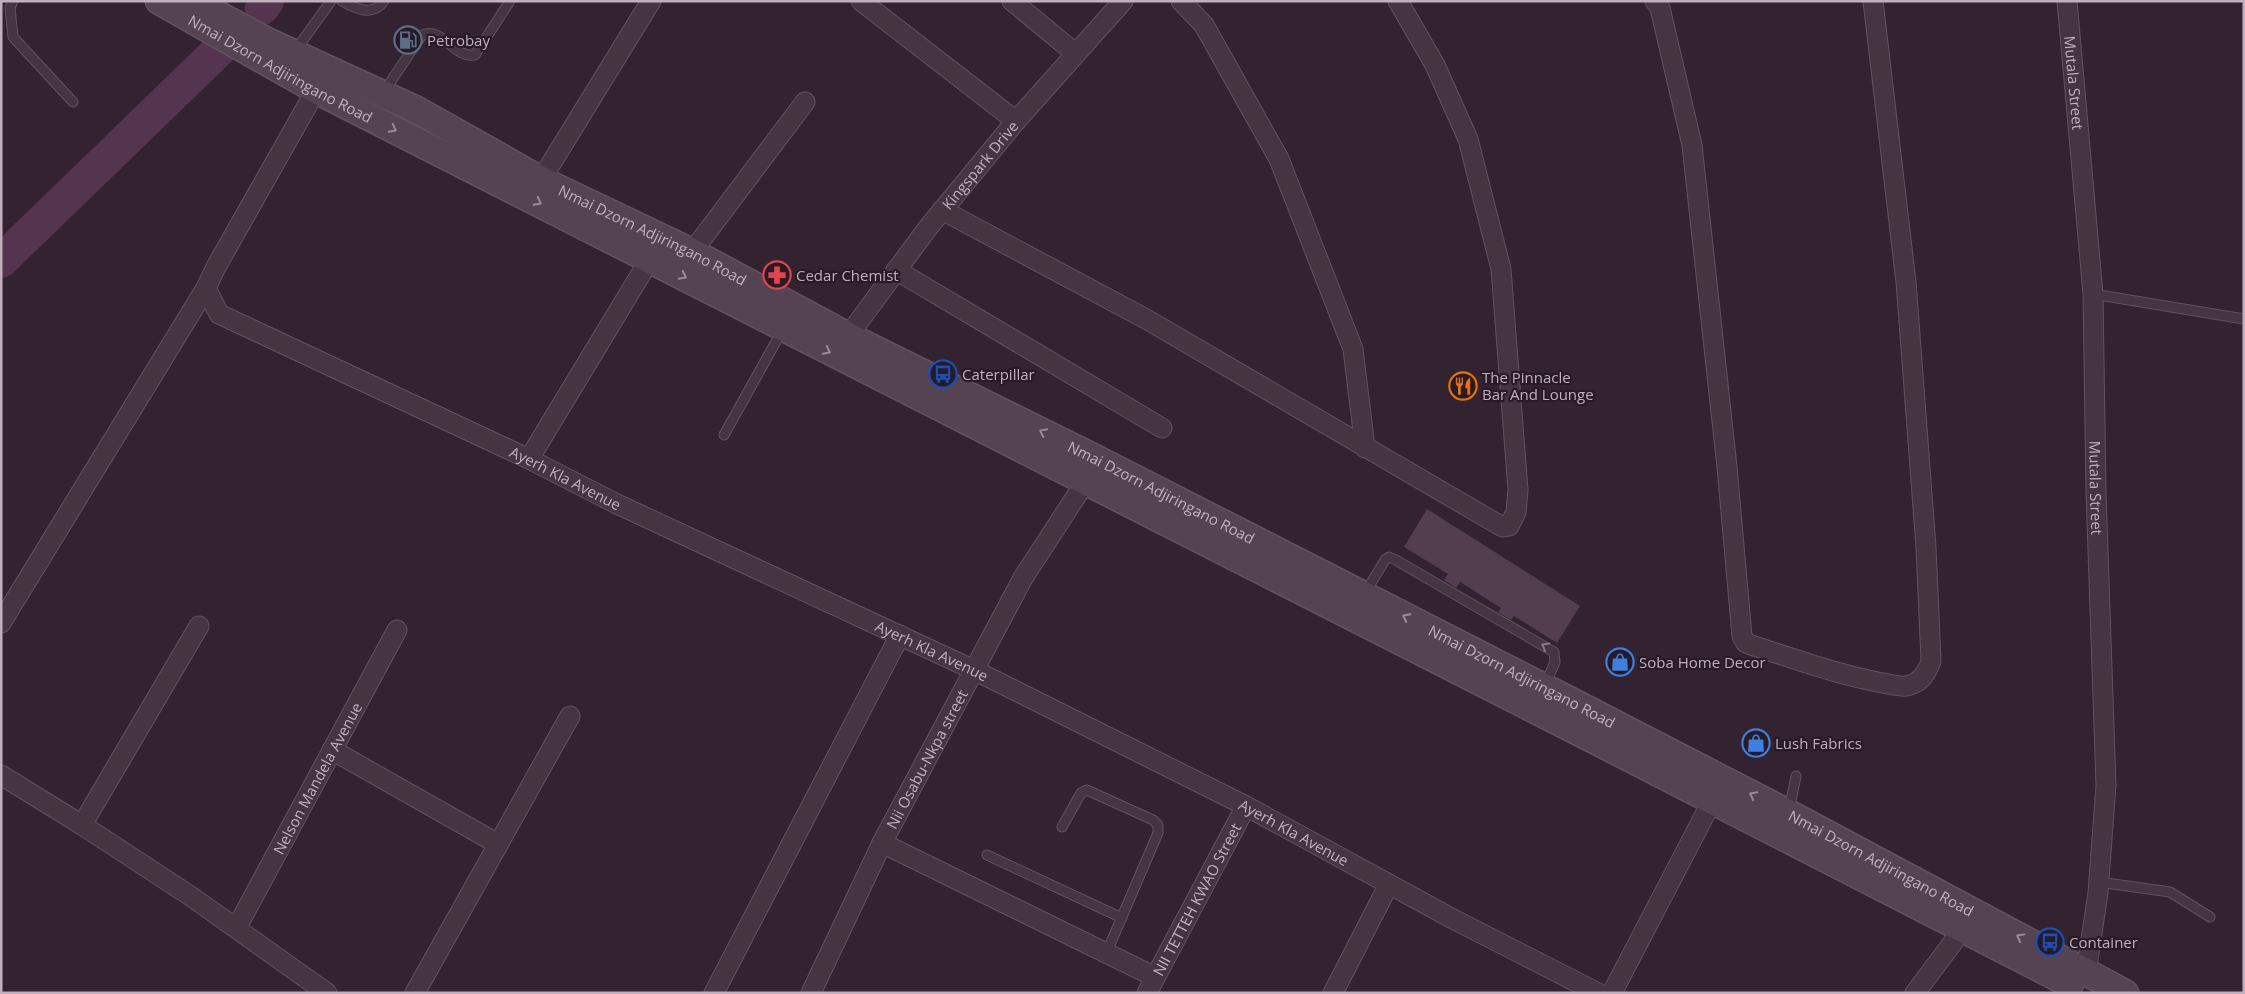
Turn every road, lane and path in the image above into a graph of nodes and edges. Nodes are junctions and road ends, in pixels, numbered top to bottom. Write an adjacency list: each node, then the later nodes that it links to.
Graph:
1 (13, 1): 21 (lane)
2 (159, 1): 19 (main road, Nmai Dzorn Adjiringano Road)
3 (192, 1): 17 (main road, Nmai Dzorn Adjiringano Road)
4 (330, 1): 17 (lane)
5 (342, 1): 6 (lane)
6 (384, 1)
7 (510, 1): 20 (lane)
8 (651, 1): 24 (street)
9 (861, 1): 23 (street)
10 (1012, 1): 18 (street)
11 (1123, 1): 18 (street, Kingspark Drive)
12 (1181, 1): 36 (street)
13 (1398, 1): 36 (street)
14 (1873, 1): 16 (street)
15 (2068, 1): 30 (street, Mutala Street)
16 (1663, 4)
17 (293, 53): 20 (main road, Nmai Dzorn Adjiringano Road)
18 (1075, 53): 23 (street, Kingspark Drive)
19 (316, 90): 27 (main road, Nmai Dzorn Adjiringano Road, one-way to 27); 29 (street)
20 (383, 94): 24 (main road, Nmai Dzorn Adjiringano Road)
21 (73, 102)
22 (805, 102): 26 (street)
23 (1016, 121): 25 (street, Kingspark Drive)
24 (541, 180): 26 (main road, Nmai Dzorn Adjiringano Road)
25 (942, 210): 28 (street, Kingspark Drive); 36 (street)
26 (692, 252): 33 (main road, Nmai Dzorn Adjiringano Road)
27 (650, 259): 32 (main road, Nmai Dzorn Adjiringano Road, one-way to 32); 37 (street)
28 (896, 270): 33 (street, Kingspark Drive); 34 (street)
29 (206, 288): 37 (street, Ayerh Kla Avenue); 40 (street)
30 (2093, 294): 31 (lane); 59 (street, Mutala Street)
31 (2244, 319)
32 (784, 328): 35 (lane); 38 (main road, Nmai Dzorn Adjiringano Road, one-way to 38)
33 (848, 336): 39 (main road, Nmai Dzorn Adjiringano Road, one-way to 33)
34 (1162, 428)
35 (724, 435)
36 (1365, 448)
37 (529, 459): 43 (street, Ayerh Kla Avenue)
38 (1086, 481): 44 (street, Nii Osabu-Nkpa street); 46 (main road, Nmai Dzorn Adjiringano Road)
39 (1364, 595): 45 (main road, Nmai Dzorn Adjiringano Road, one-way to 39); 45 (lane, one-way to 39)
40 (1, 623)
41 (199, 626): 54 (street)
42 (397, 630): 48 (street, Nelson Mandela Avenue)
43 (900, 636): 44 (street, Ayerh Kla Avenue); 70 (street)
44 (974, 670): 52 (street, Ayerh Kla Avenue); 56 (street, Nii Osabu-Nkpa street)
45 (1544, 687): 46 (main road, Nmai Dzorn Adjiringano Road)
46 (1567, 713): 51 (main road, Nmai Dzorn Adjiringano Road); 53 (main road, Nmai Dzorn Adjiringano Road, one-way to 46)
47 (570, 716): 57 (street)
48 (332, 750): 57 (street); 63 (street, Nelson Mandela Avenue)
49 (1, 775): 54 (street)
50 (1796, 776): 53 (lane)
51 (1712, 801): 64 (main road, Nmai Dzorn Adjiringano Road); 74 (street)
52 (1246, 806): 60 (street, Ayerh Kla Avenue); 67 (street, NII TETTEH KWAO Street)
53 (1788, 813): 66 (main road, Nmai Dzorn Adjiringano Road, one-way to 53)
54 (82, 825): 63 (street)
55 (1062, 827): 62 (lane)
56 (882, 843): 65 (street); 71 (street, Nii Osabu-Nkpa street)
57 (498, 844): 69 (street)
58 (987, 855): 62 (lane)
59 (2099, 882): 61 (lane); 66 (street, Mutala Street)
60 (1389, 884): 72 (street); 73 (street, Ayerh Kla Avenue)
61 (2210, 917)
62 (1122, 918): 65 (lane)
63 (237, 928): 68 (street)
64 (1963, 930): 66 (main road, Nmai Dzorn Adjiringano Road); 75 (street)
65 (1106, 954): 67 (street)
66 (2086, 983): 76 (main road, Nmai Dzorn Adjiringano Road)
67 (1151, 985)
68 (327, 993)
69 (415, 993)
70 (714, 993)
71 (811, 993)
72 (1333, 993)
73 (1598, 993)
74 (1612, 993)
75 (1915, 993)
76 (2125, 993)

